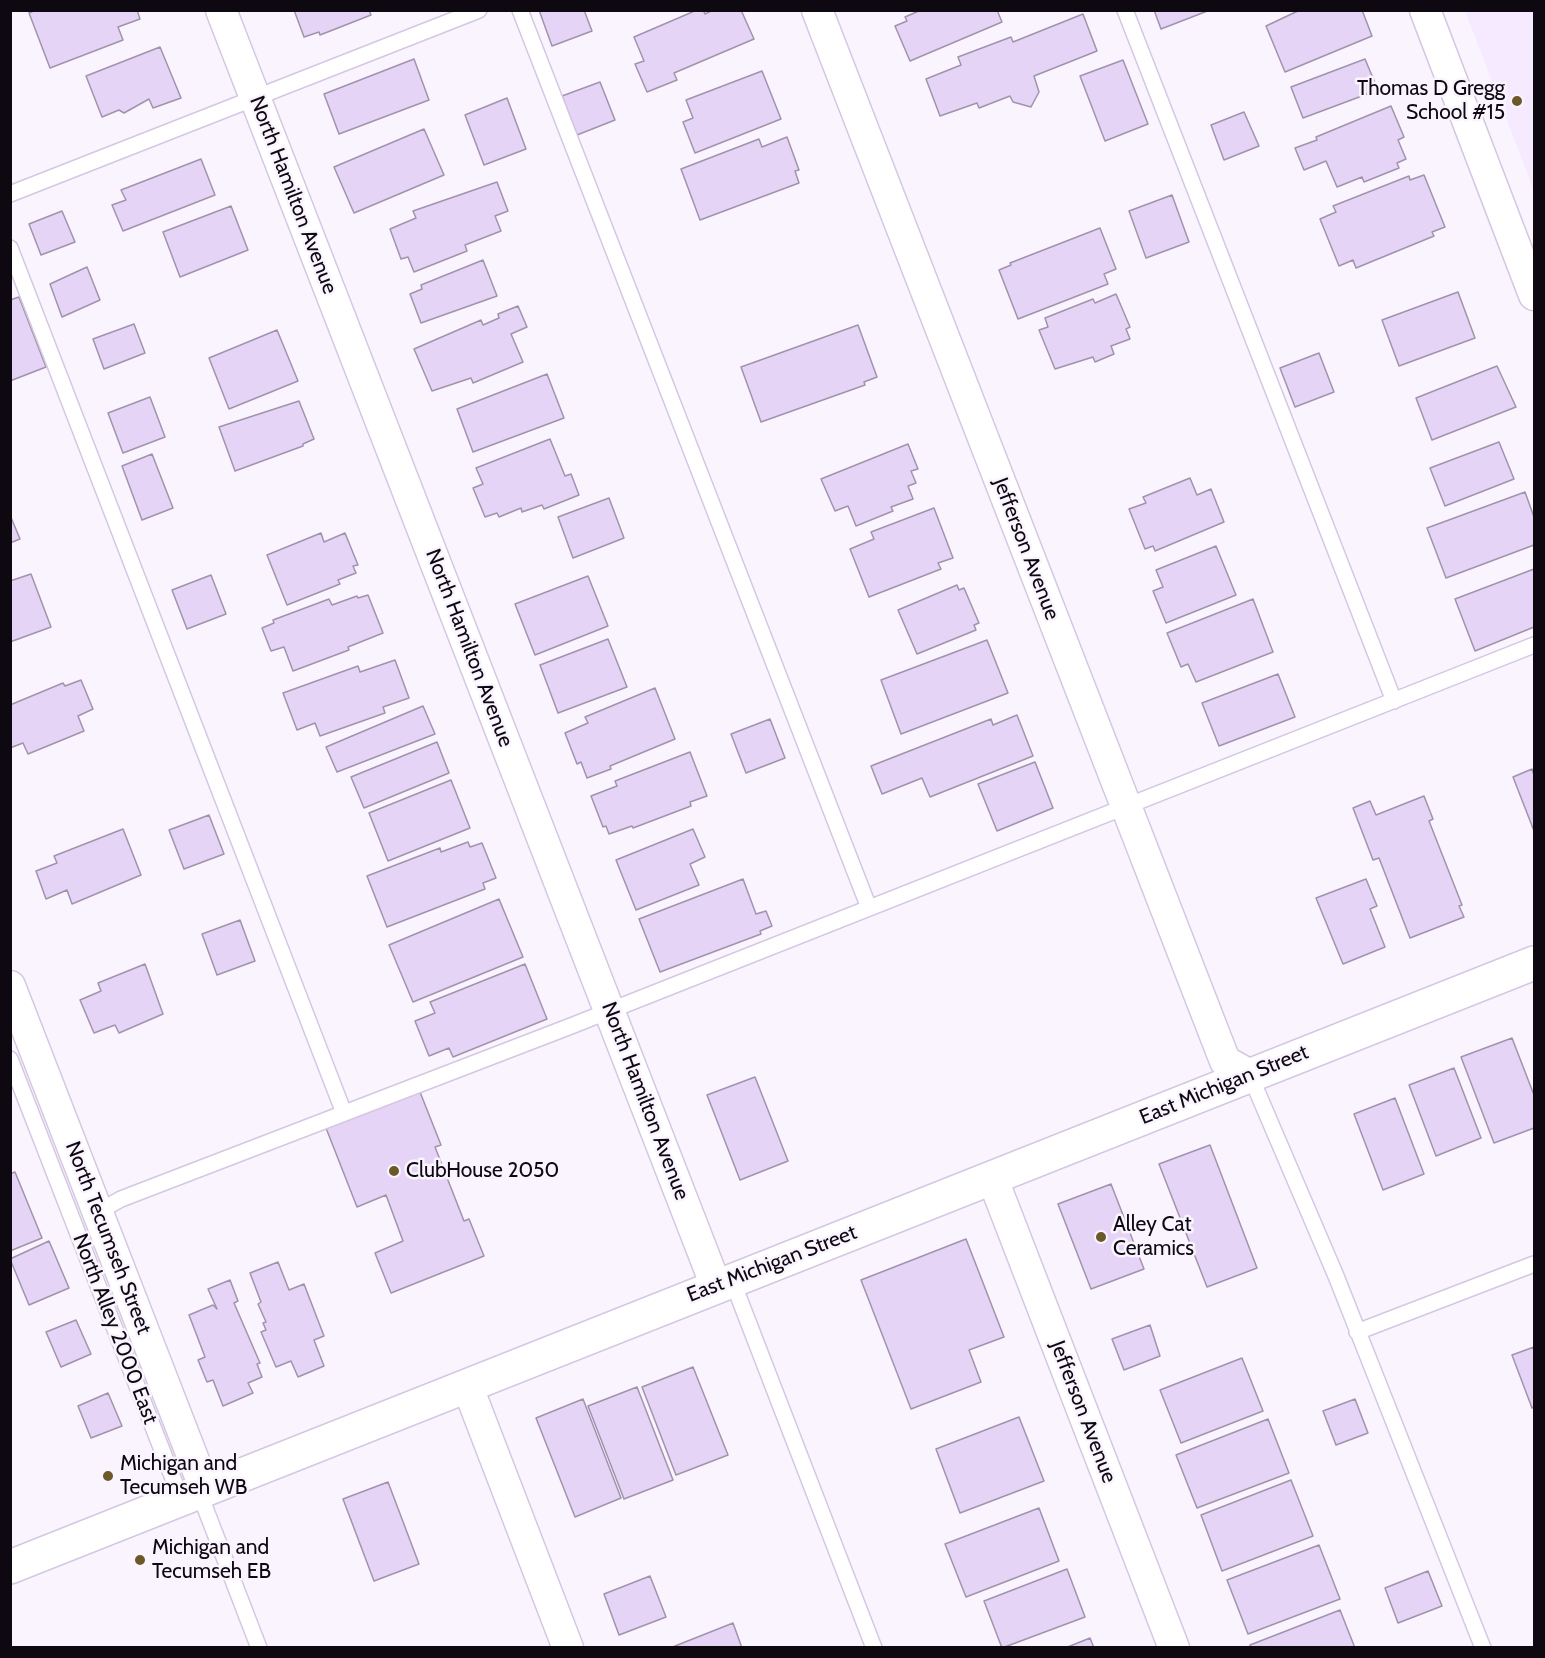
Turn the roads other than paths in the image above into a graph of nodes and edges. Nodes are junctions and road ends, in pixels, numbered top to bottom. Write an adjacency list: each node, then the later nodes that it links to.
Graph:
1 (221, 10): 7 (street, North Hamilton Avenue)
2 (479, 10): 7 (lane)
3 (520, 10): 14 (lane)
4 (817, 10): 13 (street, Jefferson Avenue)
5 (1125, 10): 12 (lane)
6 (1425, 10): 10 (street)
7 (256, 99): 8 (lane); 17 (street, North Hamilton Avenue)
8 (10, 194)
9 (10, 248): 20 (lane)
10 (1534, 295)
11 (1534, 645): 12 (lane)
12 (1394, 701): 13 (lane)
13 (1126, 807): 14 (lane); 19 (street, Jefferson Avenue)
14 (869, 908): 17 (lane)
15 (1534, 963): 19 (main road, East Michigan Street)
16 (10, 986): 22 (street, North Tecumseh Street)
17 (609, 1010): 20 (lane); 24 (street, North Hamilton Avenue)
18 (10, 1059): 27 (lane, North Alley 2000 East)
19 (1250, 1075): 21 (main road, East Michigan Street); 25 (lane)
20 (344, 1113): 22 (lane)
21 (992, 1177): 24 (main road, East Michigan Street); 32 (street, Jefferson Avenue)
22 (98, 1212): 27 (street, North Tecumseh Street)
23 (1534, 1264): 25 (lane)
24 (724, 1283): 26 (main road, East Michigan Street); 31 (lane)
25 (1357, 1332): 33 (lane)
26 (467, 1385): 27 (main road, East Michigan Street); 30 (street)
27 (195, 1493): 28 (main road, East Michigan Street); 29 (lane, North Alley 2000 East)
28 (10, 1567)
29 (259, 1647)
30 (568, 1647)
31 (874, 1647)
32 (1174, 1647)
33 (1484, 1647)

